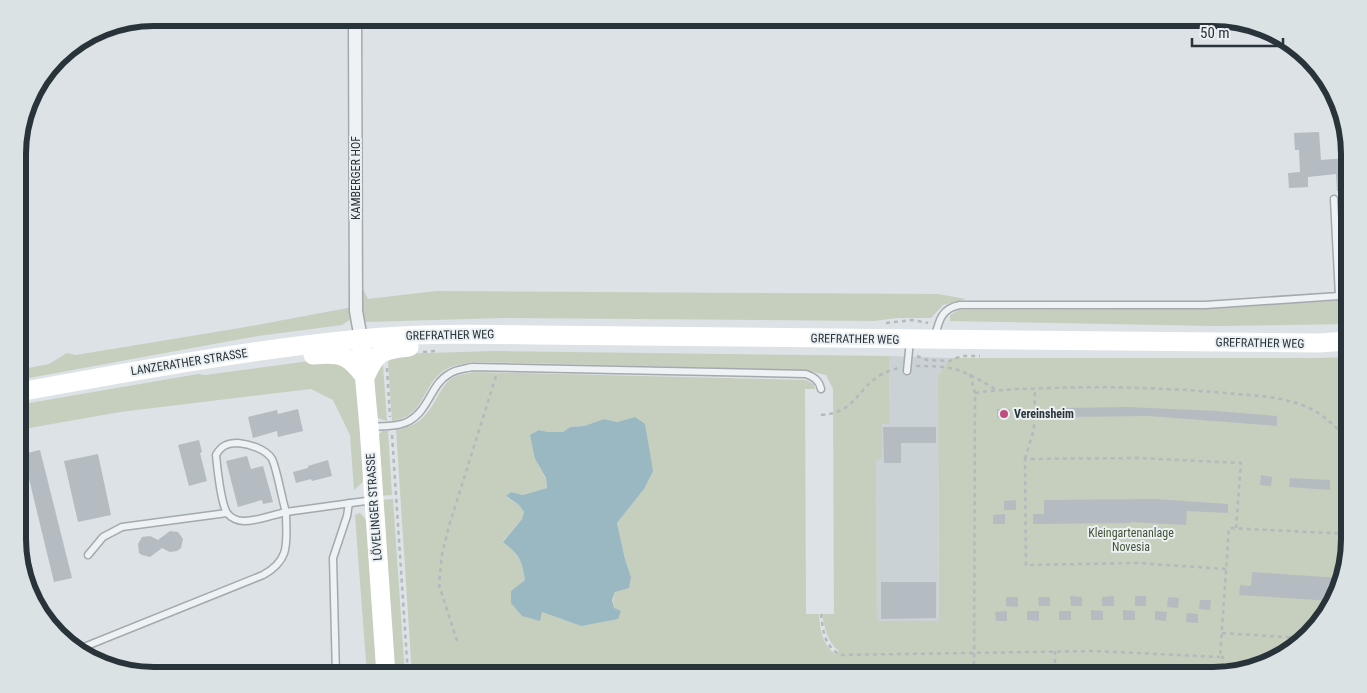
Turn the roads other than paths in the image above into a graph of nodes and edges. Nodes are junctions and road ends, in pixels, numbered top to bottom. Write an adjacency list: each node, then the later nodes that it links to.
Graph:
1 (355, 26): 5 (street, KAMBERGER HOF)
2 (1334, 199): 3 (lane)
3 (1339, 296): 7 (lane)
4 (534, 334): 5 (main road, GREFRATHER WEG); 6 (main road, GREFRATHER WEG); 11 (main road)
5 (361, 338): 9 (main road, LANZERATHER STRASSE); 11 (main road, LÖVELINGER STRASSE)
6 (910, 339): 7 (main road, GREFRATHER WEG); 10 (lane)
7 (934, 339): 8 (main road, GREFRATHER WEG)
8 (1341, 342)
9 (243, 353): 11 (main road); 13 (main road, LANZERATHER STRASSE)
10 (907, 368)
11 (368, 371): 14 (main road, LÖVELINGER STRASSE)
12 (821, 389): 14 (lane)
13 (26, 391)
14 (369, 427): 15 (main road, LÖVELINGER STRASSE)
15 (374, 500): 16 (lane); 22 (main road, LÖVELINGER STRASSE)
16 (349, 503): 17 (lane); 21 (lane)
17 (286, 512): 18 (lane); 18 (lane); 20 (lane)
18 (228, 513): 19 (lane)
19 (88, 554)
20 (85, 646)
21 (336, 667)
22 (385, 667)

